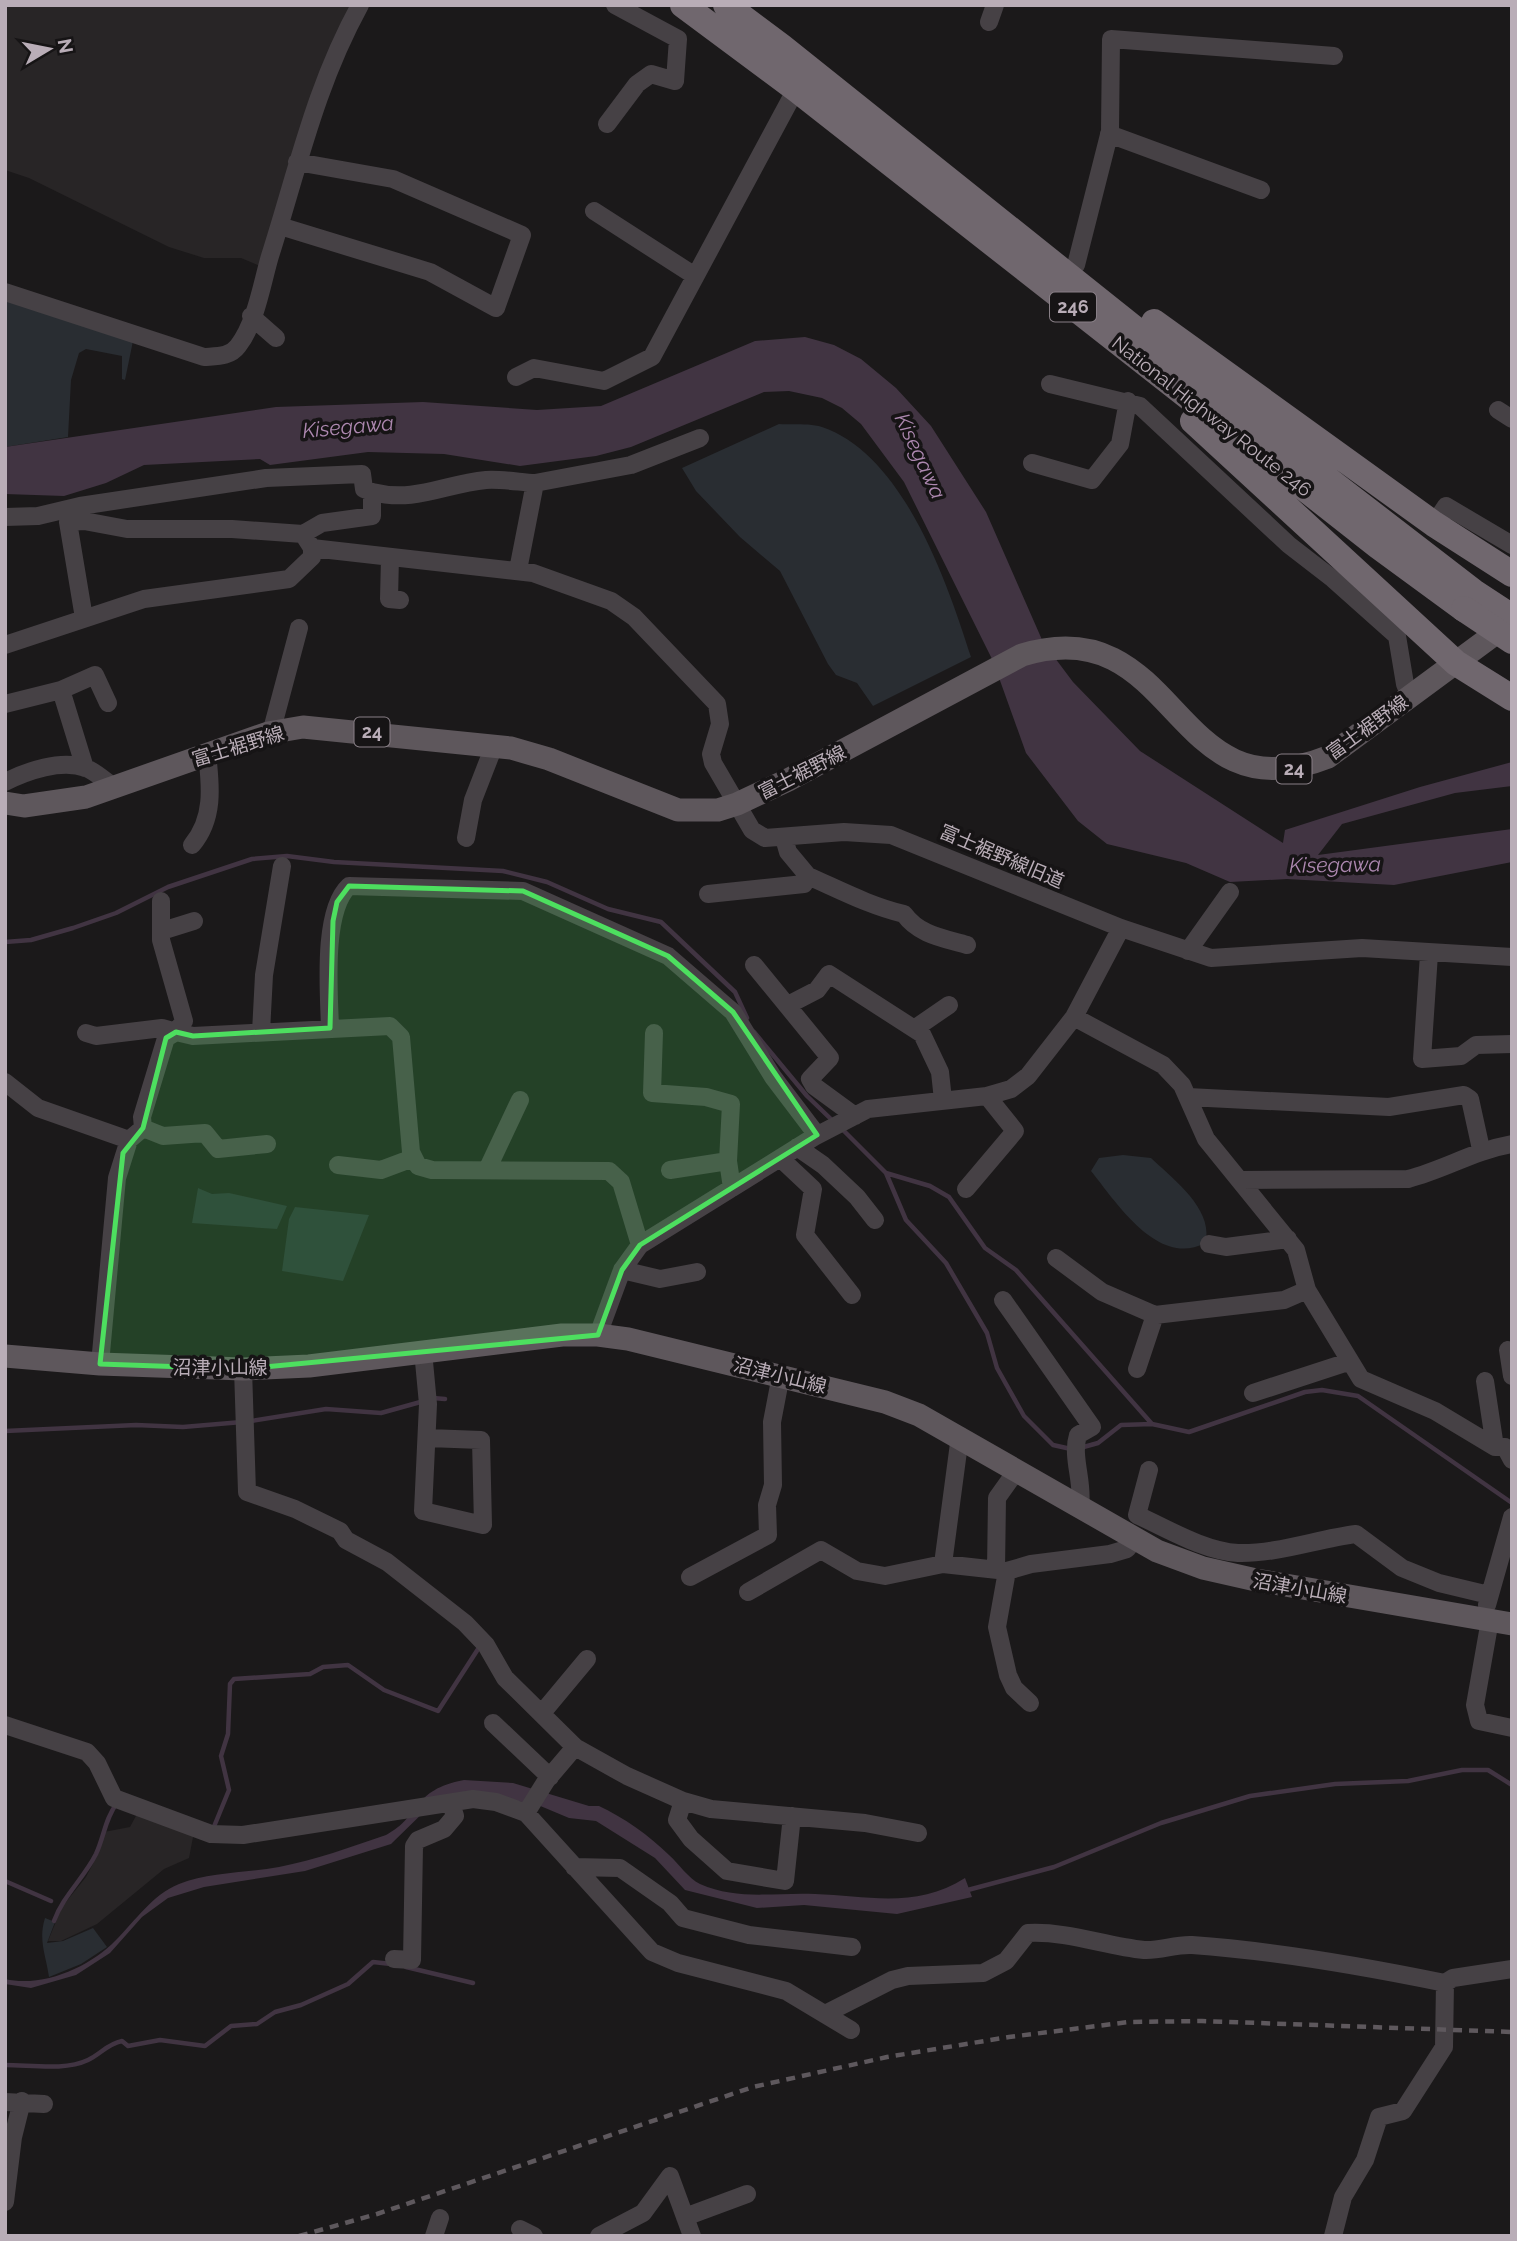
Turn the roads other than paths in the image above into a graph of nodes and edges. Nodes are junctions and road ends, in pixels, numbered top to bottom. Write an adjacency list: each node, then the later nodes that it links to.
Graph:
1 (360, 5): 9 (street)
2 (615, 5): 7 (street)
3 (683, 5): 6 (highway, National Highway Route 246 / 246)
4 (726, 5): 10 (highway, National Highway Route 246 / 246)
5 (1334, 55): 8 (street)
6 (796, 89): 15 (street); 18 (highway, National Highway Route 246 / 246)
7 (607, 124)
8 (1109, 134): 11 (street); 14 (street)
9 (297, 162): 13 (street); 13 (street)
10 (953, 185): 14 (highway); 37 (highway, National Highway Route 246 / 246)
11 (1261, 190)
12 (594, 211): 15 (street)
13 (280, 226): 17 (street)
14 (1076, 265): 30 (highway)
15 (695, 276): 20 (street)
16 (5, 292): 17 (street)
17 (251, 316): 19 (street)
18 (1094, 324): 37 (highway, National Highway Route 246 / 246); 43 (highway)
19 (276, 338)
20 (516, 377)
21 (1050, 384): 22 (street)
22 (1128, 401): 24 (street); 45 (street)
23 (700, 438): 25 (street)
24 (1032, 463)
25 (535, 483): 26 (street); 34 (street)
26 (372, 492): 27 (street); 31 (street)
27 (51, 513): 28 (street); 29 (street)
28 (5, 517)
29 (68, 522): 31 (street, 富士裾野線旧道); 38 (street)
30 (1434, 524): 32 (street); 35 (highway)
31 (307, 541): 33 (street, 富士裾野線旧道); 38 (street)
32 (1512, 544)
33 (390, 557): 34 (street, 富士裾野線旧道); 36 (street)
34 (518, 570): 56 (street, 富士裾野線旧道)
35 (1512, 574)
36 (400, 600)
37 (1469, 600): 39 (highway, National Highway Route 246 / 246); 41 (highway, National Highway Route 246 / 246, bridge)
38 (84, 618): 42 (street)
39 (1512, 619): 43 (main road, 富士裾野線 / 24)
40 (299, 628): 49 (street)
41 (1512, 641)
42 (5, 645)
43 (1456, 663): 45 (main road, 富士裾野線 / 24); 46 (highway)
44 (61, 691): 47 (street); 48 (street); 52 (street)
45 (1410, 695): 56 (main road, 富士裾野線 / 24)
46 (1512, 698)
47 (108, 703)
48 (5, 704)
49 (271, 733): 50 (main road, 富士裾野線 / 24); 51 (main road, 富士裾野線 / 24)
50 (494, 746): 56 (main road, 富士裾野線 / 24); 57 (street)
51 (207, 754): 54 (main road, 富士裾野線 / 24); 59 (street)
52 (86, 768): 53 (street); 54 (street)
53 (5, 782)
54 (114, 787): 55 (main road, 富士裾野線 / 24)
55 (5, 803)
56 (737, 804): 58 (street, 富士裾野線旧道)
57 (466, 838)
58 (784, 838): 61 (street); 66 (street, 富士裾野線旧道)
59 (192, 845)
60 (282, 866): 79 (street)
61 (808, 876): 63 (street); 68 (street)
62 (1230, 892): 69 (street)
63 (708, 894)
64 (161, 901): 67 (street)
65 (194, 921): 67 (street)
66 (1121, 928): 69 (street, 富士裾野線旧道); 75 (street)
67 (162, 931): 78 (street)
68 (967, 945)
69 (1188, 951): 70 (street, 富士裾野線旧道)
70 (1429, 954): 71 (street, 富士裾野線旧道); 82 (street)
71 (1512, 957)
72 (754, 965): 73 (street)
73 (788, 1005): 77 (street); 88 (street)
74 (949, 1005): 77 (street)
75 (1074, 1017): 84 (street); 85 (street)
76 (330, 1028): 79 (street); 90 (street); 96 (street)
77 (914, 1029): 87 (street)
78 (176, 1032): 79 (street); 80 (street); 89 (street)
79 (261, 1032)
80 (86, 1033)
81 (654, 1034): 98 (street)
82 (1512, 1044)
83 (5, 1082): 91 (street)
84 (988, 1096): 87 (street); 104 (street)
85 (1188, 1097): 95 (street); 102 (street)
86 (520, 1100): 100 (street)
87 (943, 1100): 88 (street)
88 (851, 1118): 90 (street)
89 (143, 1128): 91 (street); 92 (street)
90 (823, 1132): 94 (street)
91 (129, 1140): 121 (street)
92 (267, 1144)
93 (1512, 1144): 95 (street)
94 (797, 1147): 97 (street); 105 (street)
95 (1481, 1149): 102 (street)
96 (413, 1158): 99 (street); 100 (street)
97 (780, 1158): 103 (street); 113 (street)
98 (729, 1161): 101 (street); 103 (street)
99 (338, 1165)
100 (487, 1170): 108 (street)
101 (670, 1170)
102 (1242, 1180): 106 (street)
103 (732, 1188): 108 (street)
104 (965, 1189)
105 (875, 1220)
106 (1288, 1239): 107 (street); 112 (street)
107 (1209, 1244)
108 (640, 1245): 110 (street)
109 (1056, 1258): 115 (street)
110 (622, 1270): 111 (street); 116 (street)
111 (697, 1272)
112 (1307, 1290): 115 (street); 120 (street)
113 (852, 1295)
114 (1003, 1300): 133 (street)
115 (1155, 1315): 123 (street)
116 (598, 1335): 118 (main road, 沼津小山線); 124 (main road, 沼津小山線)
117 (1507, 1350): 125 (street)
118 (423, 1351): 122 (main road, 沼津小山線); 129 (street)
119 (5, 1356): 121 (main road, 沼津小山線)
120 (1349, 1362): 127 (street); 130 (street)
121 (100, 1364): 122 (main road, 沼津小山線)
122 (243, 1369): 144 (street)
123 (1137, 1370)
124 (781, 1375): 128 (main road, 沼津小山線); 138 (street)
125 (1512, 1377)
126 (1485, 1381): 130 (street)
127 (1253, 1393)
128 (960, 1436): 132 (main road, 沼津小山線); 136 (street)
129 (428, 1438): 129 (street)
130 (1506, 1449)
131 (1149, 1469): 140 (street)
132 (1017, 1470): 133 (main road, 沼津小山線); 137 (street)
133 (1080, 1507): 135 (main road, 沼津小山線)
134 (1511, 1519): 140 (street)
135 (1135, 1539): 137 (street); 141 (main road, 沼津小山線)
136 (943, 1564): 137 (street); 139 (street)
137 (1001, 1570): 143 (street)
138 (690, 1577)
139 (748, 1592)
140 (1489, 1595): 141 (street)
141 (1496, 1621): 147 (street)
142 (587, 1659): 144 (street)
143 (1030, 1703)
144 (542, 1713): 148 (street)
145 (493, 1723): 149 (street)
146 (5, 1726): 151 (street)
147 (1512, 1728)
148 (575, 1746): 149 (street); 150 (street)
149 (548, 1779): 152 (street)
150 (683, 1801): 153 (street); 153 (street)
151 (451, 1803): 152 (street); 157 (street)
152 (526, 1813): 155 (street)
153 (792, 1816): 154 (street)
154 (918, 1833)
155 (574, 1867): 156 (street); 160 (street)
156 (852, 1947)
157 (394, 1959)
158 (1512, 1969): 159 (street)
159 (1445, 1983): 160 (street); 172 (street)
160 (827, 2013): 161 (street)
161 (850, 2030)
162 (13, 2102): 163 (street); 164 (street)
163 (44, 2104)
164 (8, 2169): 166 (street)
165 (747, 2194): 167 (street)
166 (5, 2202)
167 (685, 2217): 170 (street); 171 (street)
168 (440, 2218): 169 (street)
169 (434, 2236)
170 (598, 2236)
171 (692, 2236)
172 (1333, 2236)

